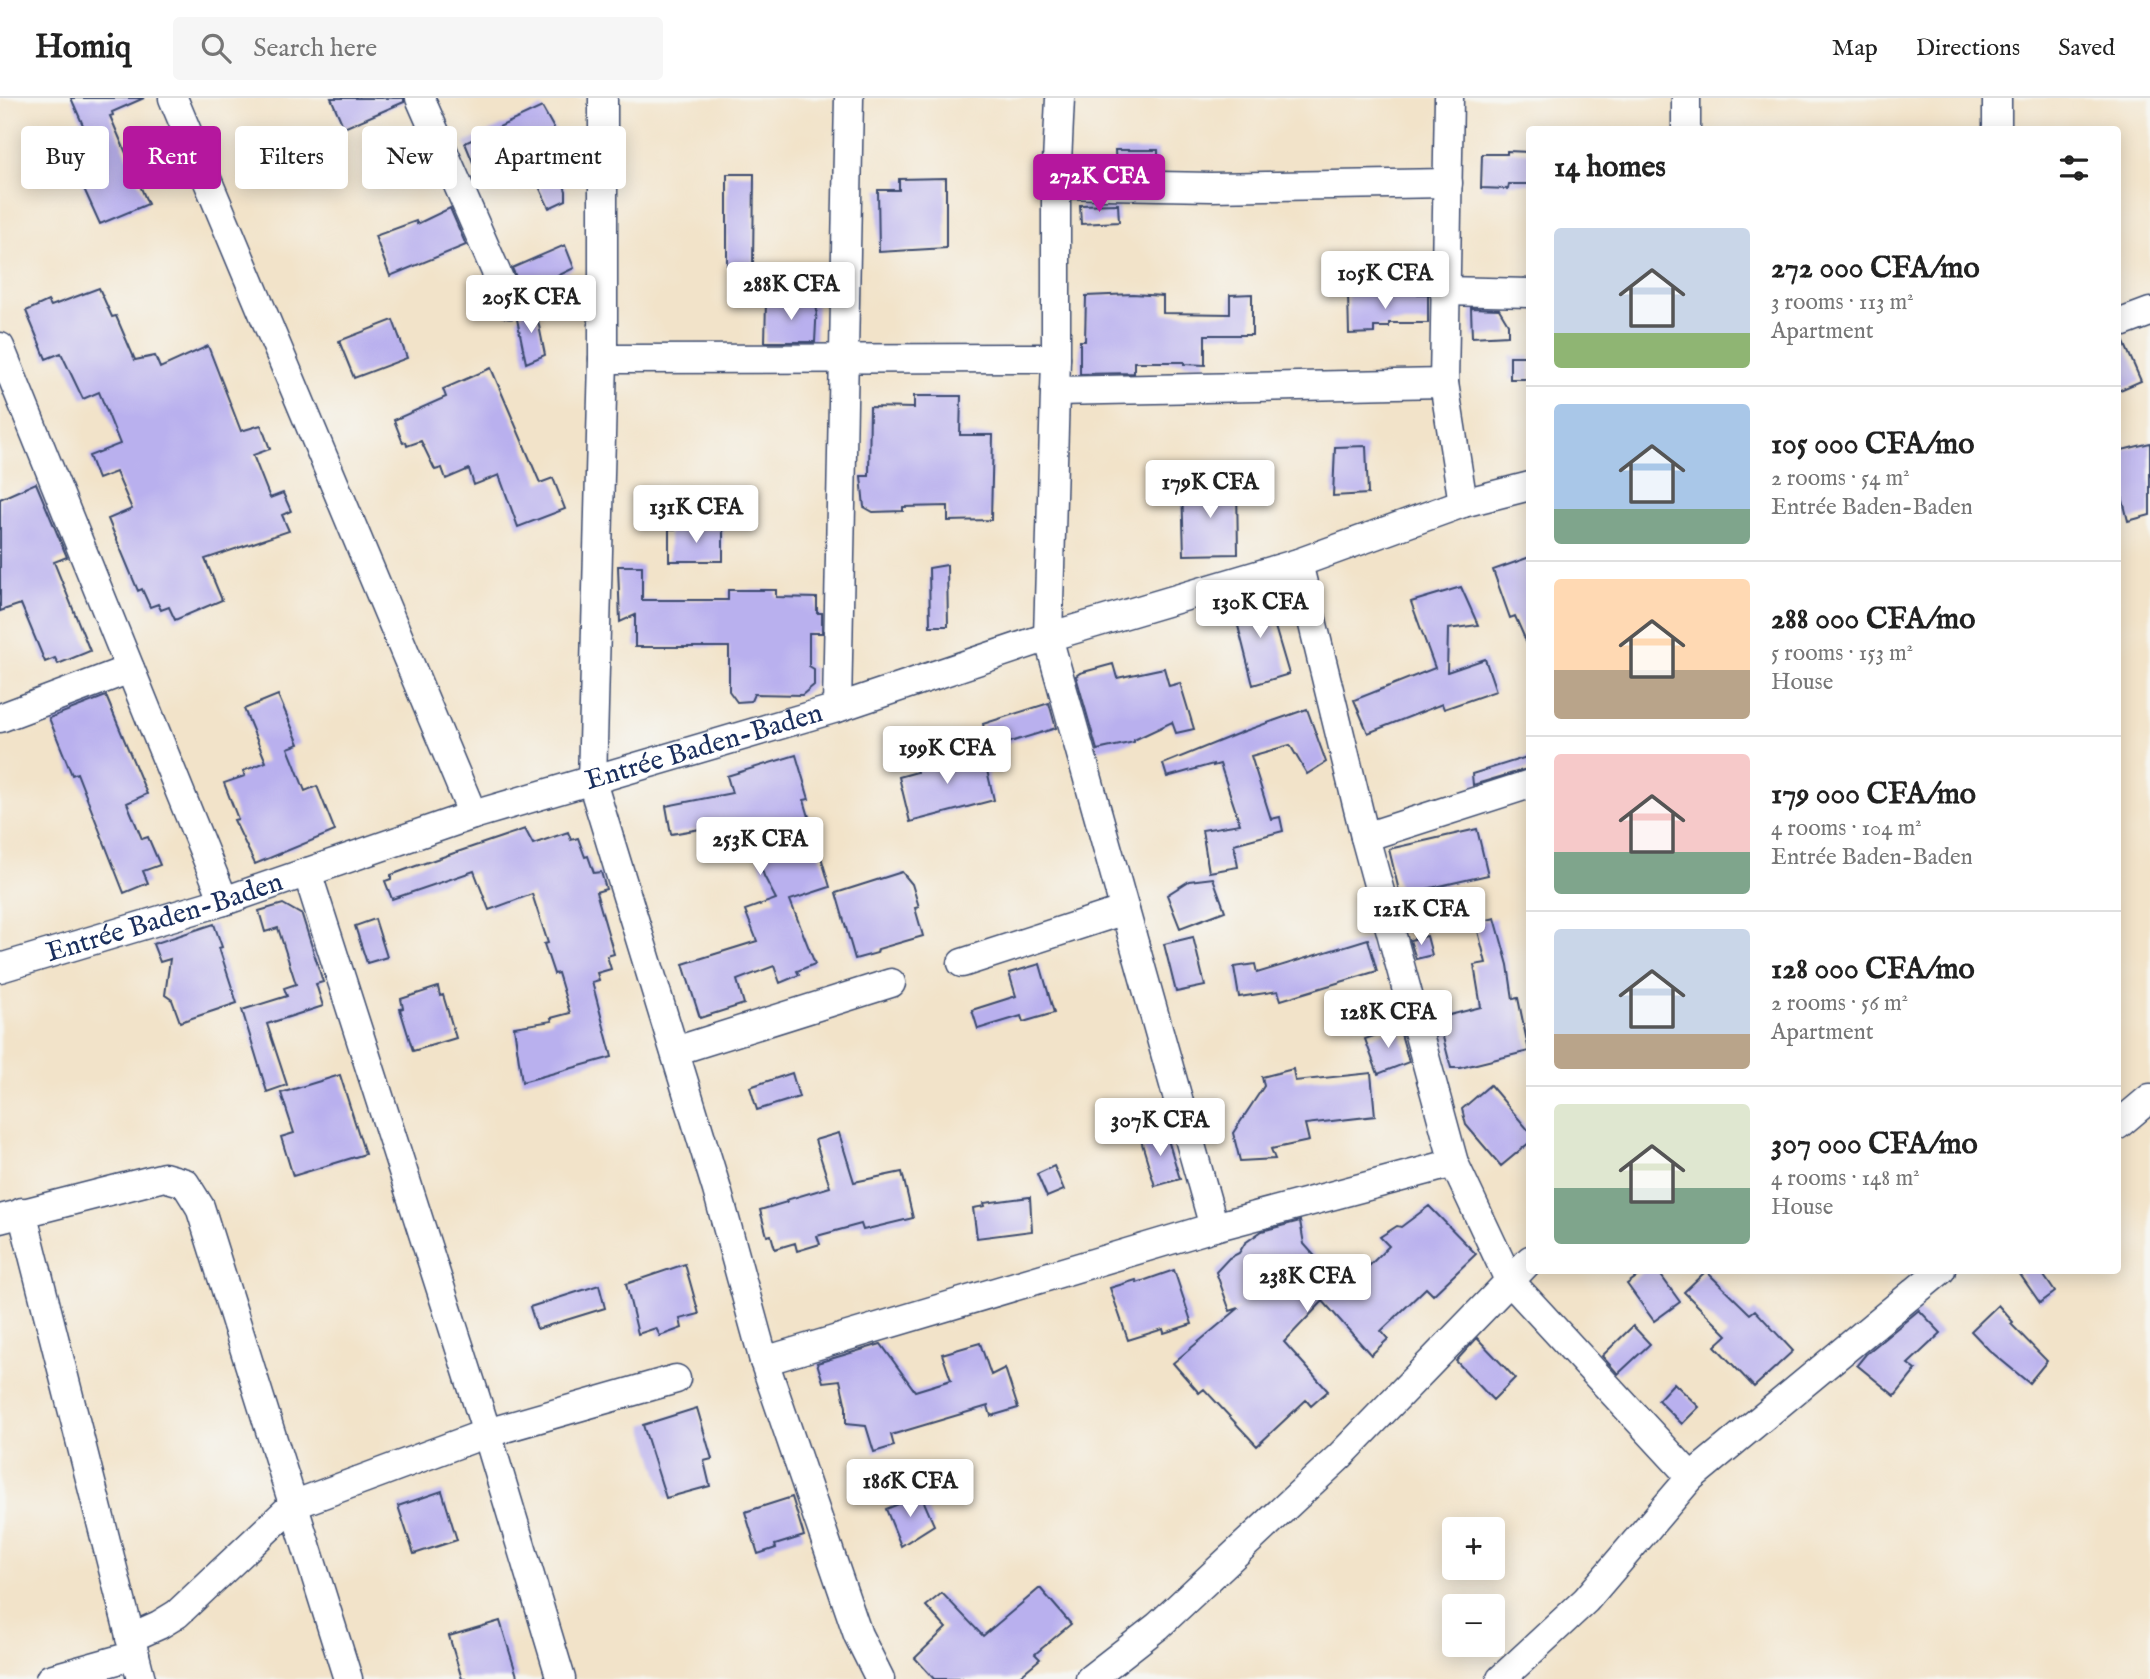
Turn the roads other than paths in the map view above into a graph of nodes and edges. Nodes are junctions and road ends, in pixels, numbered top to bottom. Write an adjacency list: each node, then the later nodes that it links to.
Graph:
1 (173, 98): 33 (street)
2 (420, 98): 15 (street)
3 (603, 98): 21 (street)
4 (849, 98): 19 (street)
5 (1060, 98): 12 (street)
6 (1449, 98): 11 (street)
7 (1686, 98): 9 (street)
8 (1997, 98): 10 (street)
9 (1686, 126)
10 (1997, 126)
11 (1448, 183): 12 (street); 13 (street)
12 (1056, 184): 20 (street)
13 (1444, 291): 14 (street); 22 (street)
14 (1526, 293)
15 (510, 304)
16 (2150, 312): 17 (street)
17 (2121, 323)
18 (0, 347): 28 (street)
19 (845, 358): 20 (street); 21 (street); 29 (street)
20 (1056, 358): 23 (street)
21 (603, 359): 31 (street)
22 (1444, 383): 23 (street); 25 (street)
23 (1055, 391): 27 (street)
24 (1526, 487): 25 (street, Entrée Baden-Baden)
25 (1463, 503): 26 (street, Entrée Baden-Baden)
26 (1298, 563): 27 (street, Entrée Baden-Baden); 34 (street)
27 (1048, 637): 29 (street, Entrée Baden-Baden); 37 (street)
28 (130, 669): 30 (street); 36 (street)
29 (837, 708): 31 (street, Entrée Baden-Baden)
30 (0, 718)
31 (592, 782): 33 (street, Entrée Baden-Baden); 41 (street)
32 (1526, 785): 34 (street)
33 (473, 815): 35 (street, Entrée Baden-Baden)
34 (1365, 836): 44 (street)
35 (307, 872): 36 (street, Entrée Baden-Baden); 52 (street)
36 (224, 901): 39 (street, Entrée Baden-Baden)
37 (1125, 910): 38 (street); 46 (street)
38 (962, 962)
39 (0, 968)
40 (891, 983): 41 (street)
41 (675, 1051): 50 (street)
42 (2150, 1098): 43 (street)
43 (2121, 1122)
44 (1454, 1163): 46 (street); 49 (street)
45 (11, 1216): 54 (street); 55 (street)
46 (1214, 1227): 50 (street)
47 (1526, 1264): 49 (street)
48 (1936, 1274): 53 (street)
49 (1509, 1280): 53 (street); 60 (street)
50 (764, 1361): 59 (street)
51 (676, 1379): 52 (street)
52 (487, 1433): 54 (street); 58 (street)
53 (1691, 1477): 61 (street)
54 (293, 1505): 55 (street); 57 (street)
55 (135, 1657): 56 (street)
56 (50, 1679)
57 (348, 1679)
58 (561, 1679)
59 (880, 1679)
60 (1090, 1679)
61 (1501, 1679)

